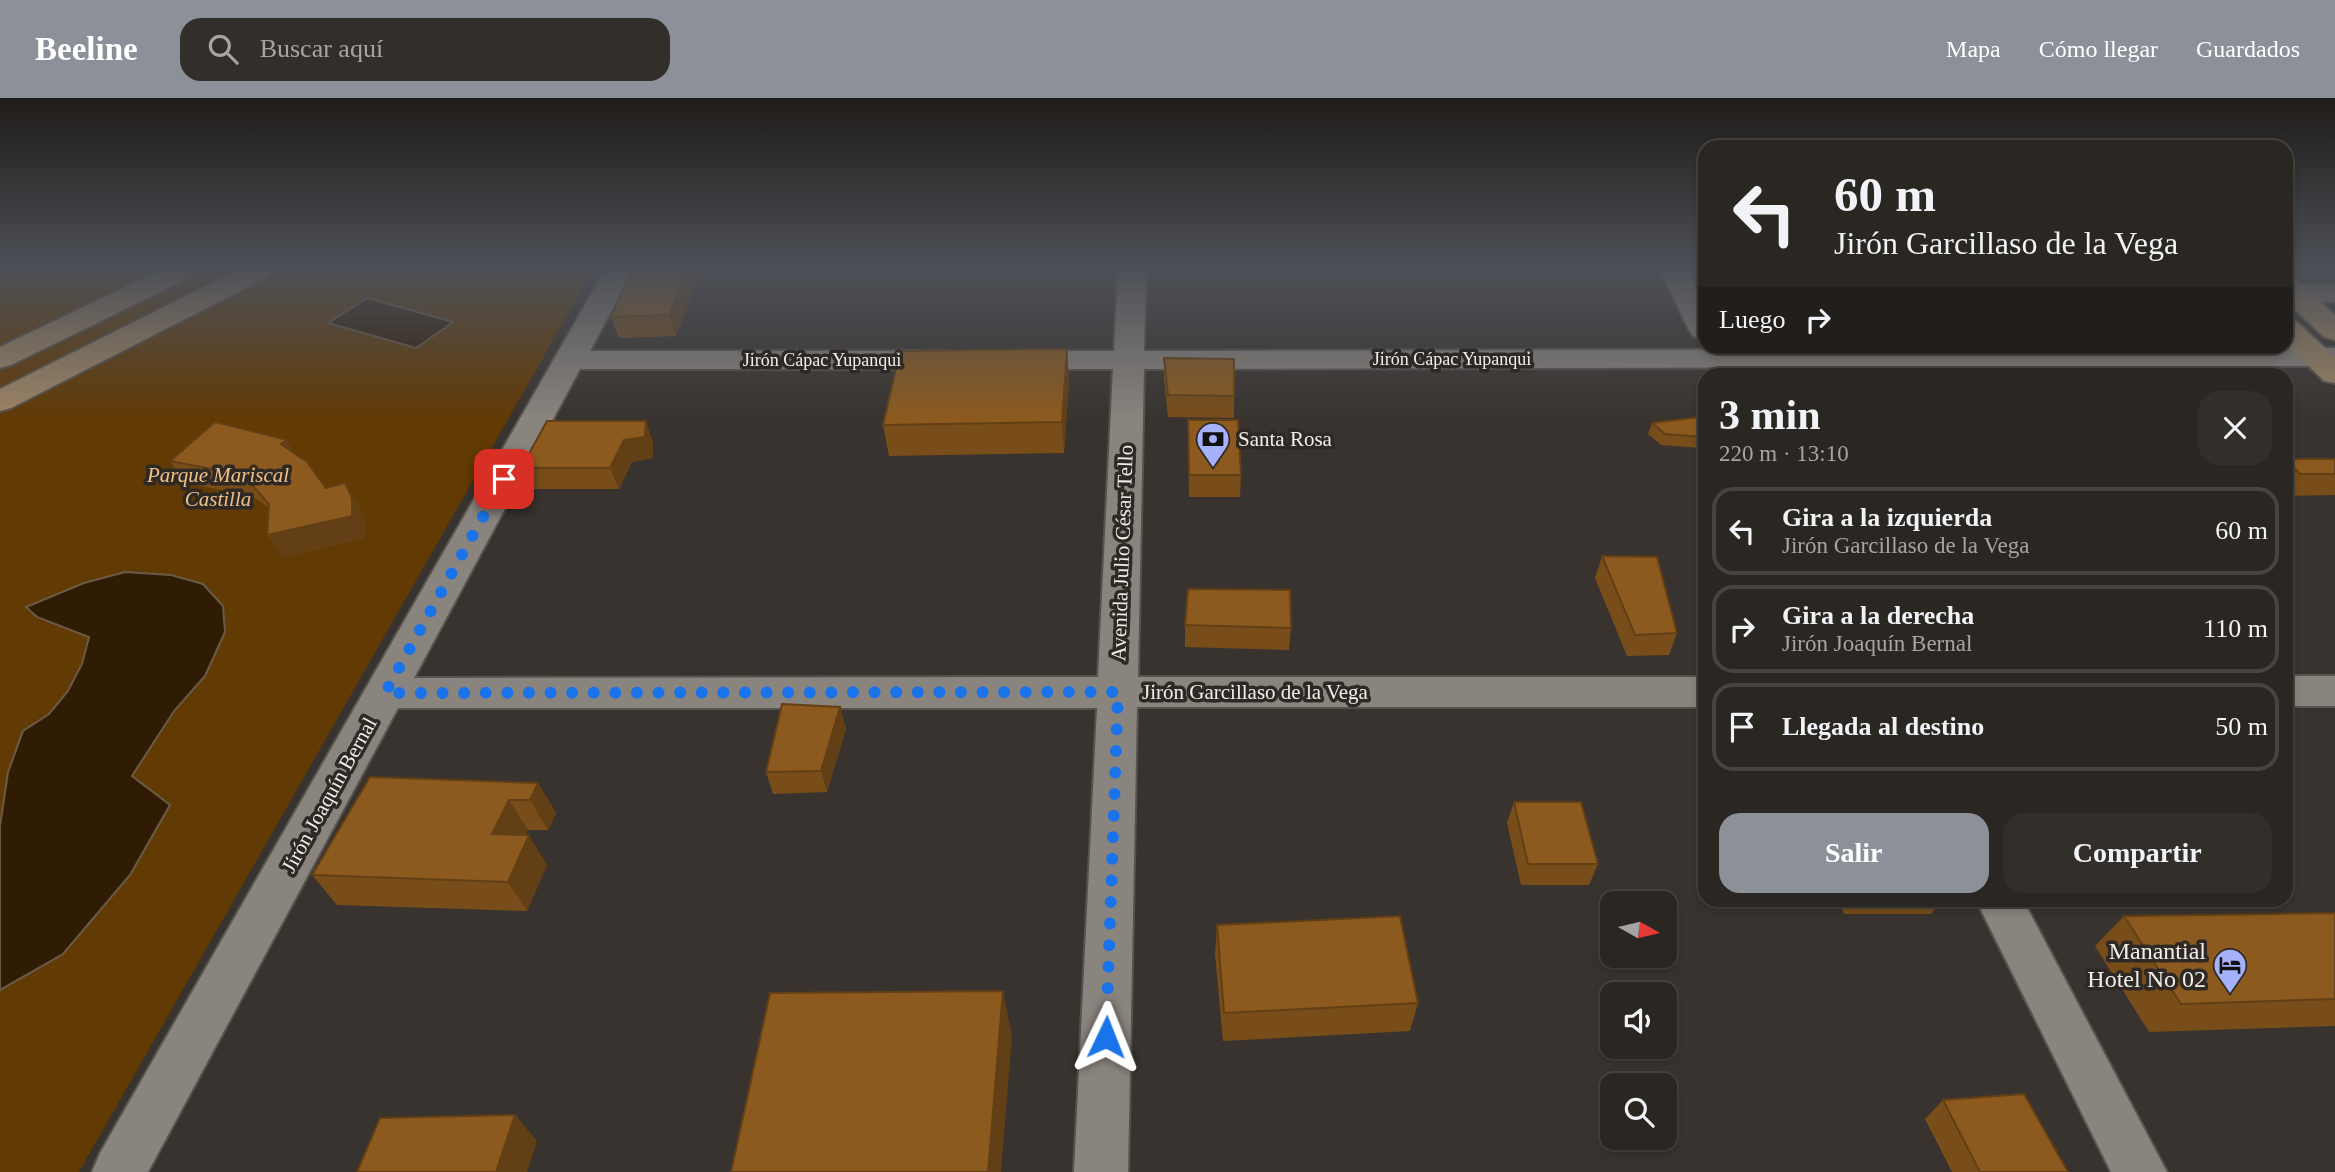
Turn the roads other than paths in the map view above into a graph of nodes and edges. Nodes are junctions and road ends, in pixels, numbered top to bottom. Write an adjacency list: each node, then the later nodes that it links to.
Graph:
1 (80, 320): 6 (main road)
2 (160, 320): 11 (main road)
3 (591, 320): 8 (street, Jirón Joaquín Bernal)
4 (1130, 320): 7 (street, Avenida Julio César Tello)
5 (2293, 334): 10 (main road)
6 (0, 359)
7 (1129, 359): 8 (street, Jirón Cápac Yupanqui); 9 (street, Jirón Cápac Yupanqui); 14 (street, Avenida Julio César Tello)
8 (569, 360): 16 (street, Jirón Joaquín Bernal)
9 (1720, 360): 10 (street, Jirón Cápac Yupanqui)
10 (2329, 363)
11 (0, 401)
12 (2293, 691): 13 (street)
13 (2335, 691)
14 (1118, 692): 15 (street, Jirón Garcillaso de la Vega); 16 (street, Jirón Garcillaso de la Vega); 19 (street, Avenida Julio César Tello)
15 (1698, 692)
16 (385, 693): 18 (street, Jirón Joaquín Bernal)
17 (2003, 907): 20 (street)
18 (119, 1172)
19 (1101, 1172)
20 (2140, 1172)

